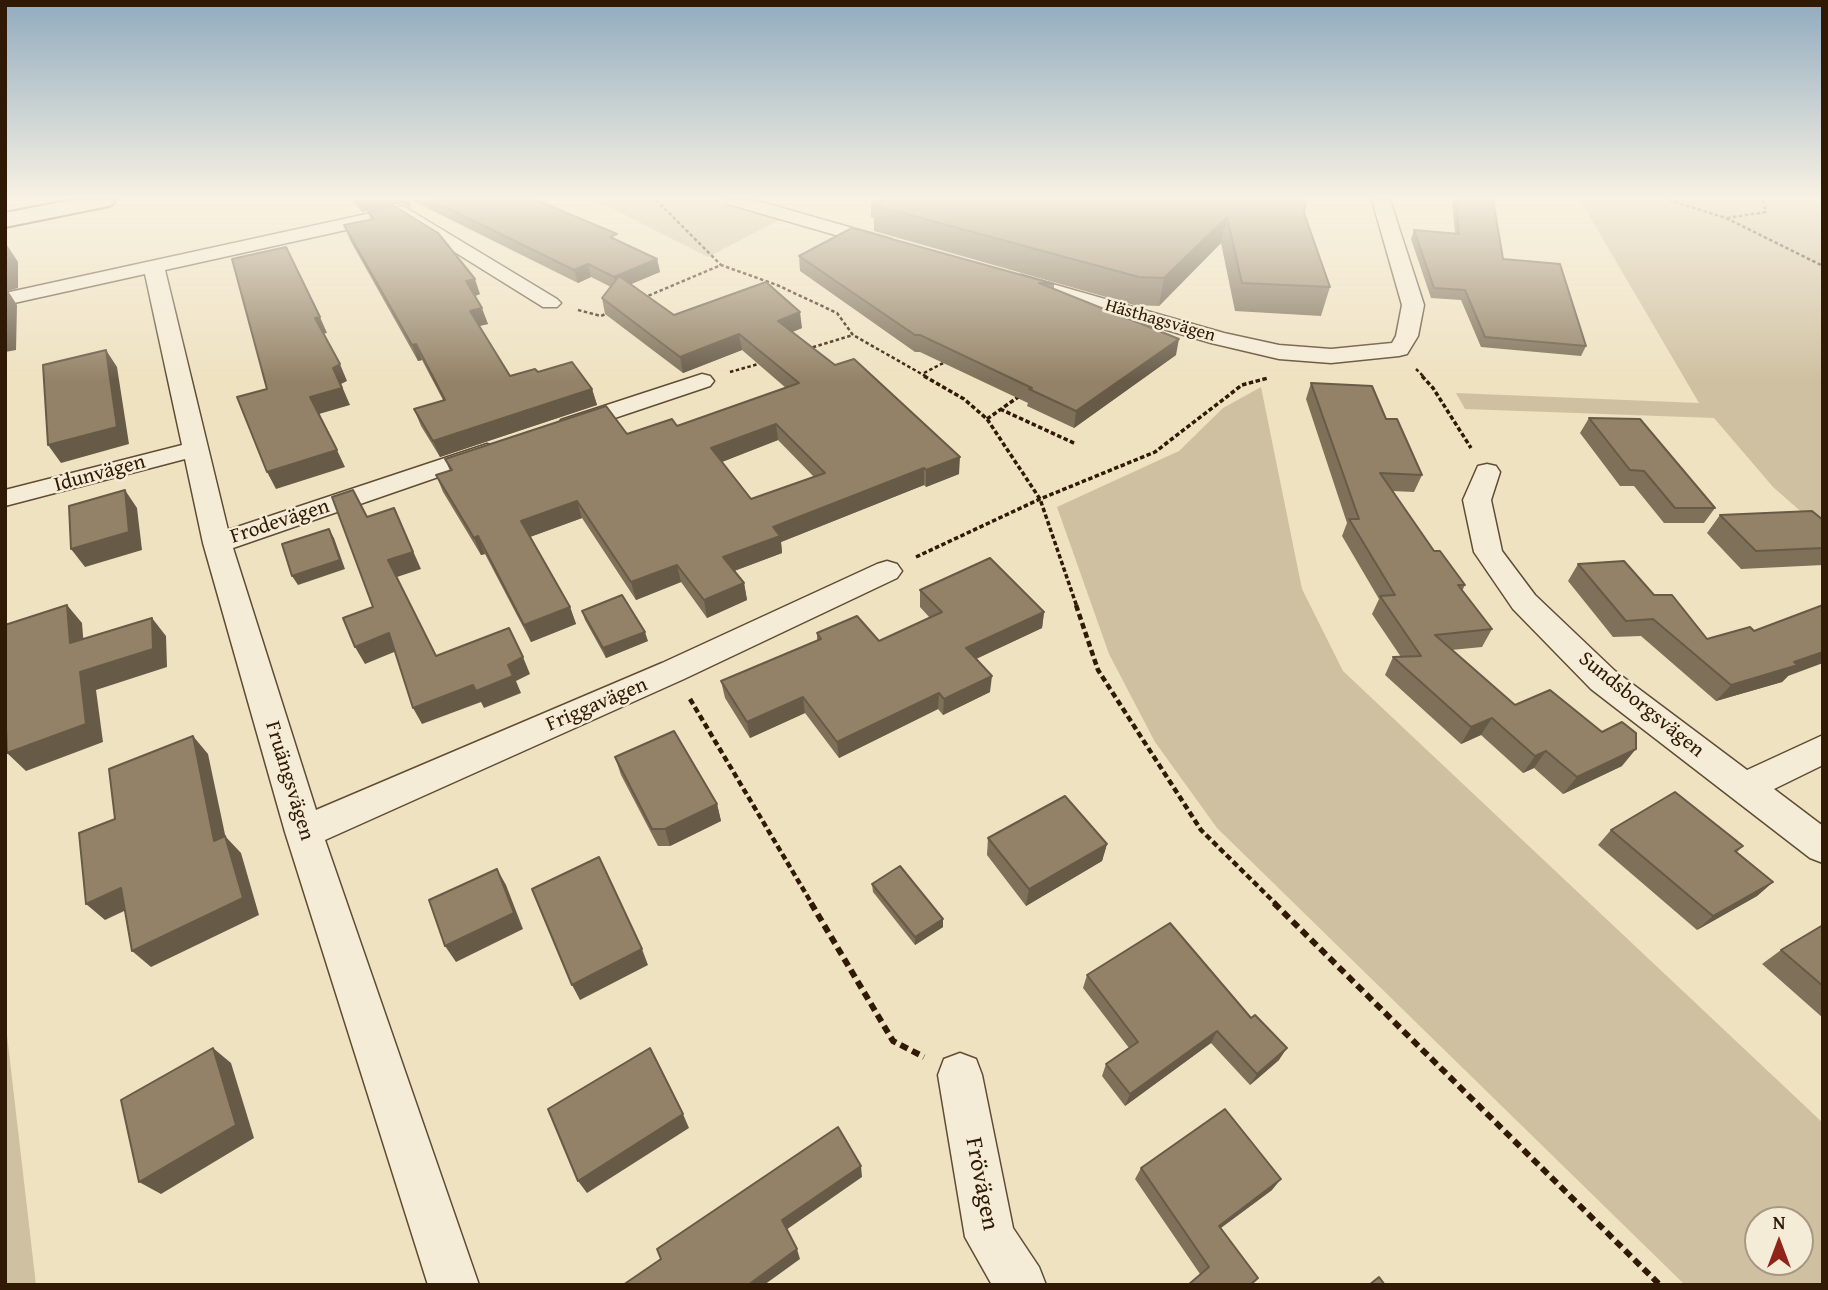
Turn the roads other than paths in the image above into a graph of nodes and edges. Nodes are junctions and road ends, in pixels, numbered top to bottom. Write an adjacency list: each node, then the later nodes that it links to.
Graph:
1 (188, 260): 4 (street)
2 (481, 260): 7 (street)
3 (1399, 260): 5 (street, Hästhagsvägen)
4 (153, 268): 6 (street); 11 (street, Fruängsvägen)
5 (1000, 275)
6 (5, 299)
7 (550, 303)
8 (702, 381): 9 (street)
9 (545, 433)
10 (505, 447): 14 (street, Frodevägen)
11 (195, 449): 13 (street, Idunvägen); 14 (street, Fruängsvägen)
12 (1487, 472): 17 (street, Sundsborgsvägen)
13 (5, 499)
14 (216, 543): 18 (street, Fruängsvägen)
15 (887, 571): 18 (street, Friggavägen)
16 (1823, 749): 17 (street)
17 (1745, 787): 19 (street, Sundsborgsvägen)
18 (304, 832): 21 (street, Fruängsvägen)
19 (1823, 847)
20 (960, 1075): 22 (street, Frövägen)
21 (454, 1285)
22 (1021, 1285)

